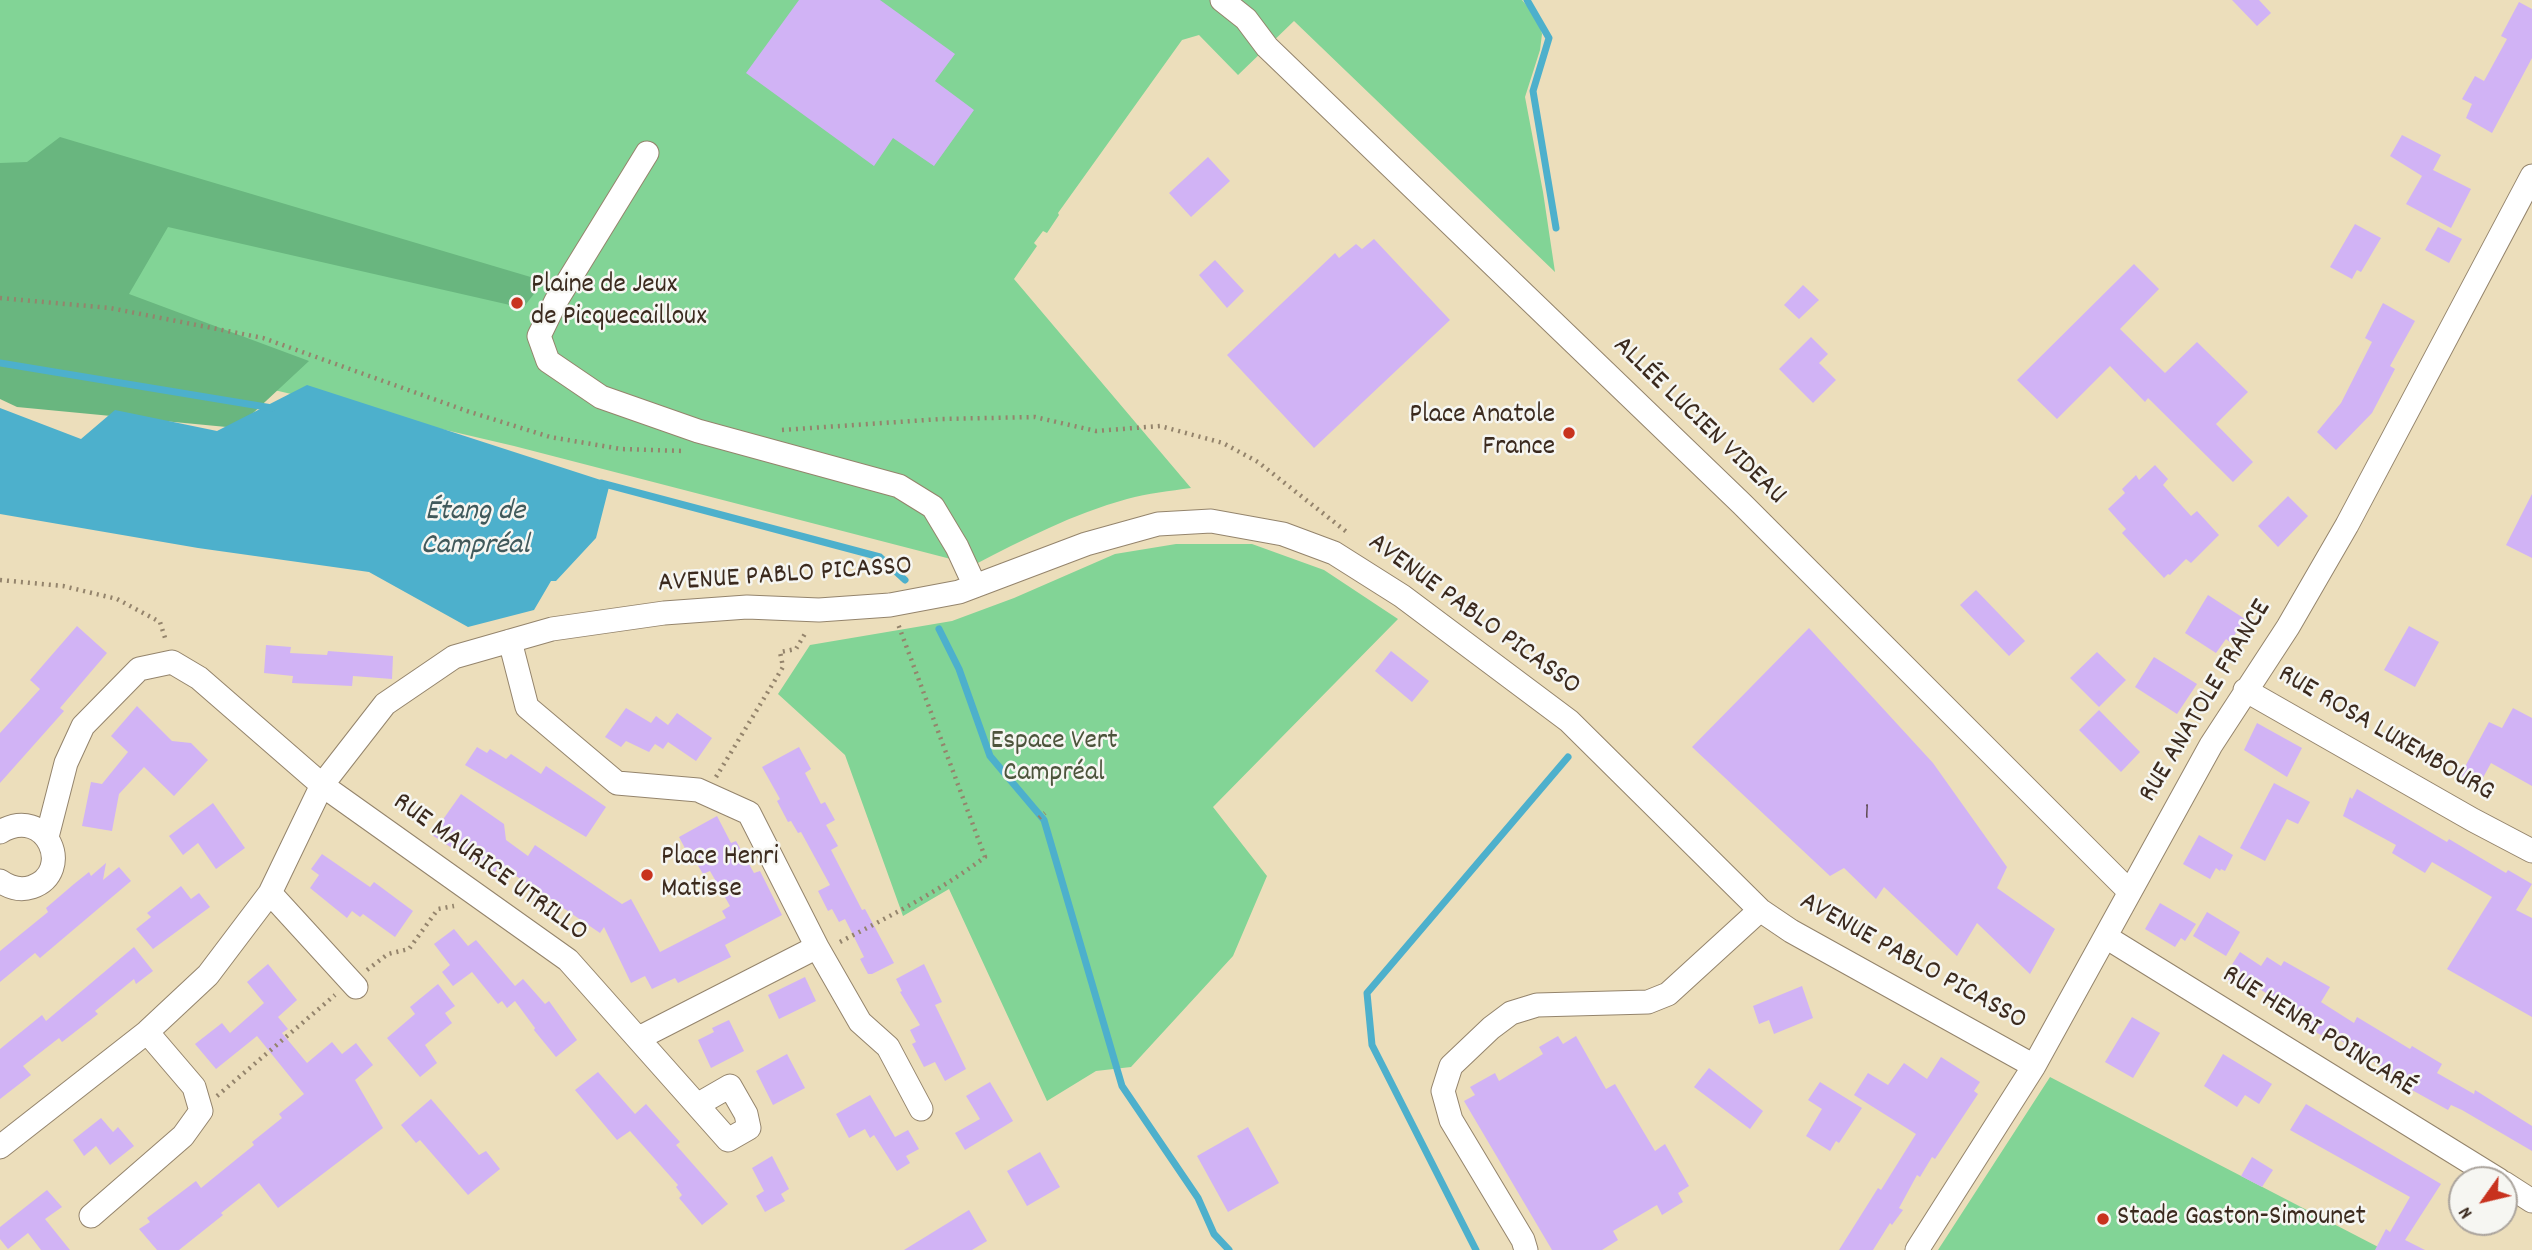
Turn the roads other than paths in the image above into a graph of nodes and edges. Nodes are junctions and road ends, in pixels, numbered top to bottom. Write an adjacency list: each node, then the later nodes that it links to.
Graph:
1 (1222, 0): 12 (street, ALLÉE LUCIEN VIDEAU)
2 (647, 153): 4 (street)
3 (2532, 176): 6 (street, RUE ANATOLE FRANCE)
4 (975, 586): 5 (street, AVENUE PABLO PICASSO); 14 (street, AVENUE PABLO PICASSO)
5 (510, 641): 7 (street, AVENUE PABLO PICASSO); 16 (street)
6 (2245, 690): 10 (street, RUE ROSA LUXEMBOURG); 12 (street, RUE ANATOLE FRANCE)
7 (322, 785): 9 (street, RUE MAURICE UTRILLO); 13 (street, AVENUE PABLO PICASSO); 19 (street, RUE MAURICE UTRILLO)
8 (0, 832): 9 (street)
9 (47, 837): 11 (street)
10 (2532, 851)
11 (0, 881)
12 (2129, 891): 15 (street, RUE ANATOLE FRANCE)
13 (270, 893): 17 (street); 18 (street, AVENUE PABLO PICASSO)
14 (1760, 910): 20 (street, AVENUE PABLO PICASSO); 26 (street)
15 (2106, 937): 20 (street, RUE ANATOLE FRANCE); 24 (street, RUE HENRI POINCARÉ)
16 (818, 949): 19 (street); 22 (street)
17 (353, 984)
18 (147, 1032): 23 (street, AVENUE PABLO PICASSO); 25 (street)
19 (639, 1038): 21 (street, RUE MAURICE UTRILLO)
20 (2034, 1066): 27 (street, RUE ANATOLE FRANCE)
21 (697, 1105)
22 (922, 1109)
23 (0, 1147)
24 (2475, 1166)
25 (90, 1216)
26 (1526, 1250)
27 (1917, 1250)

